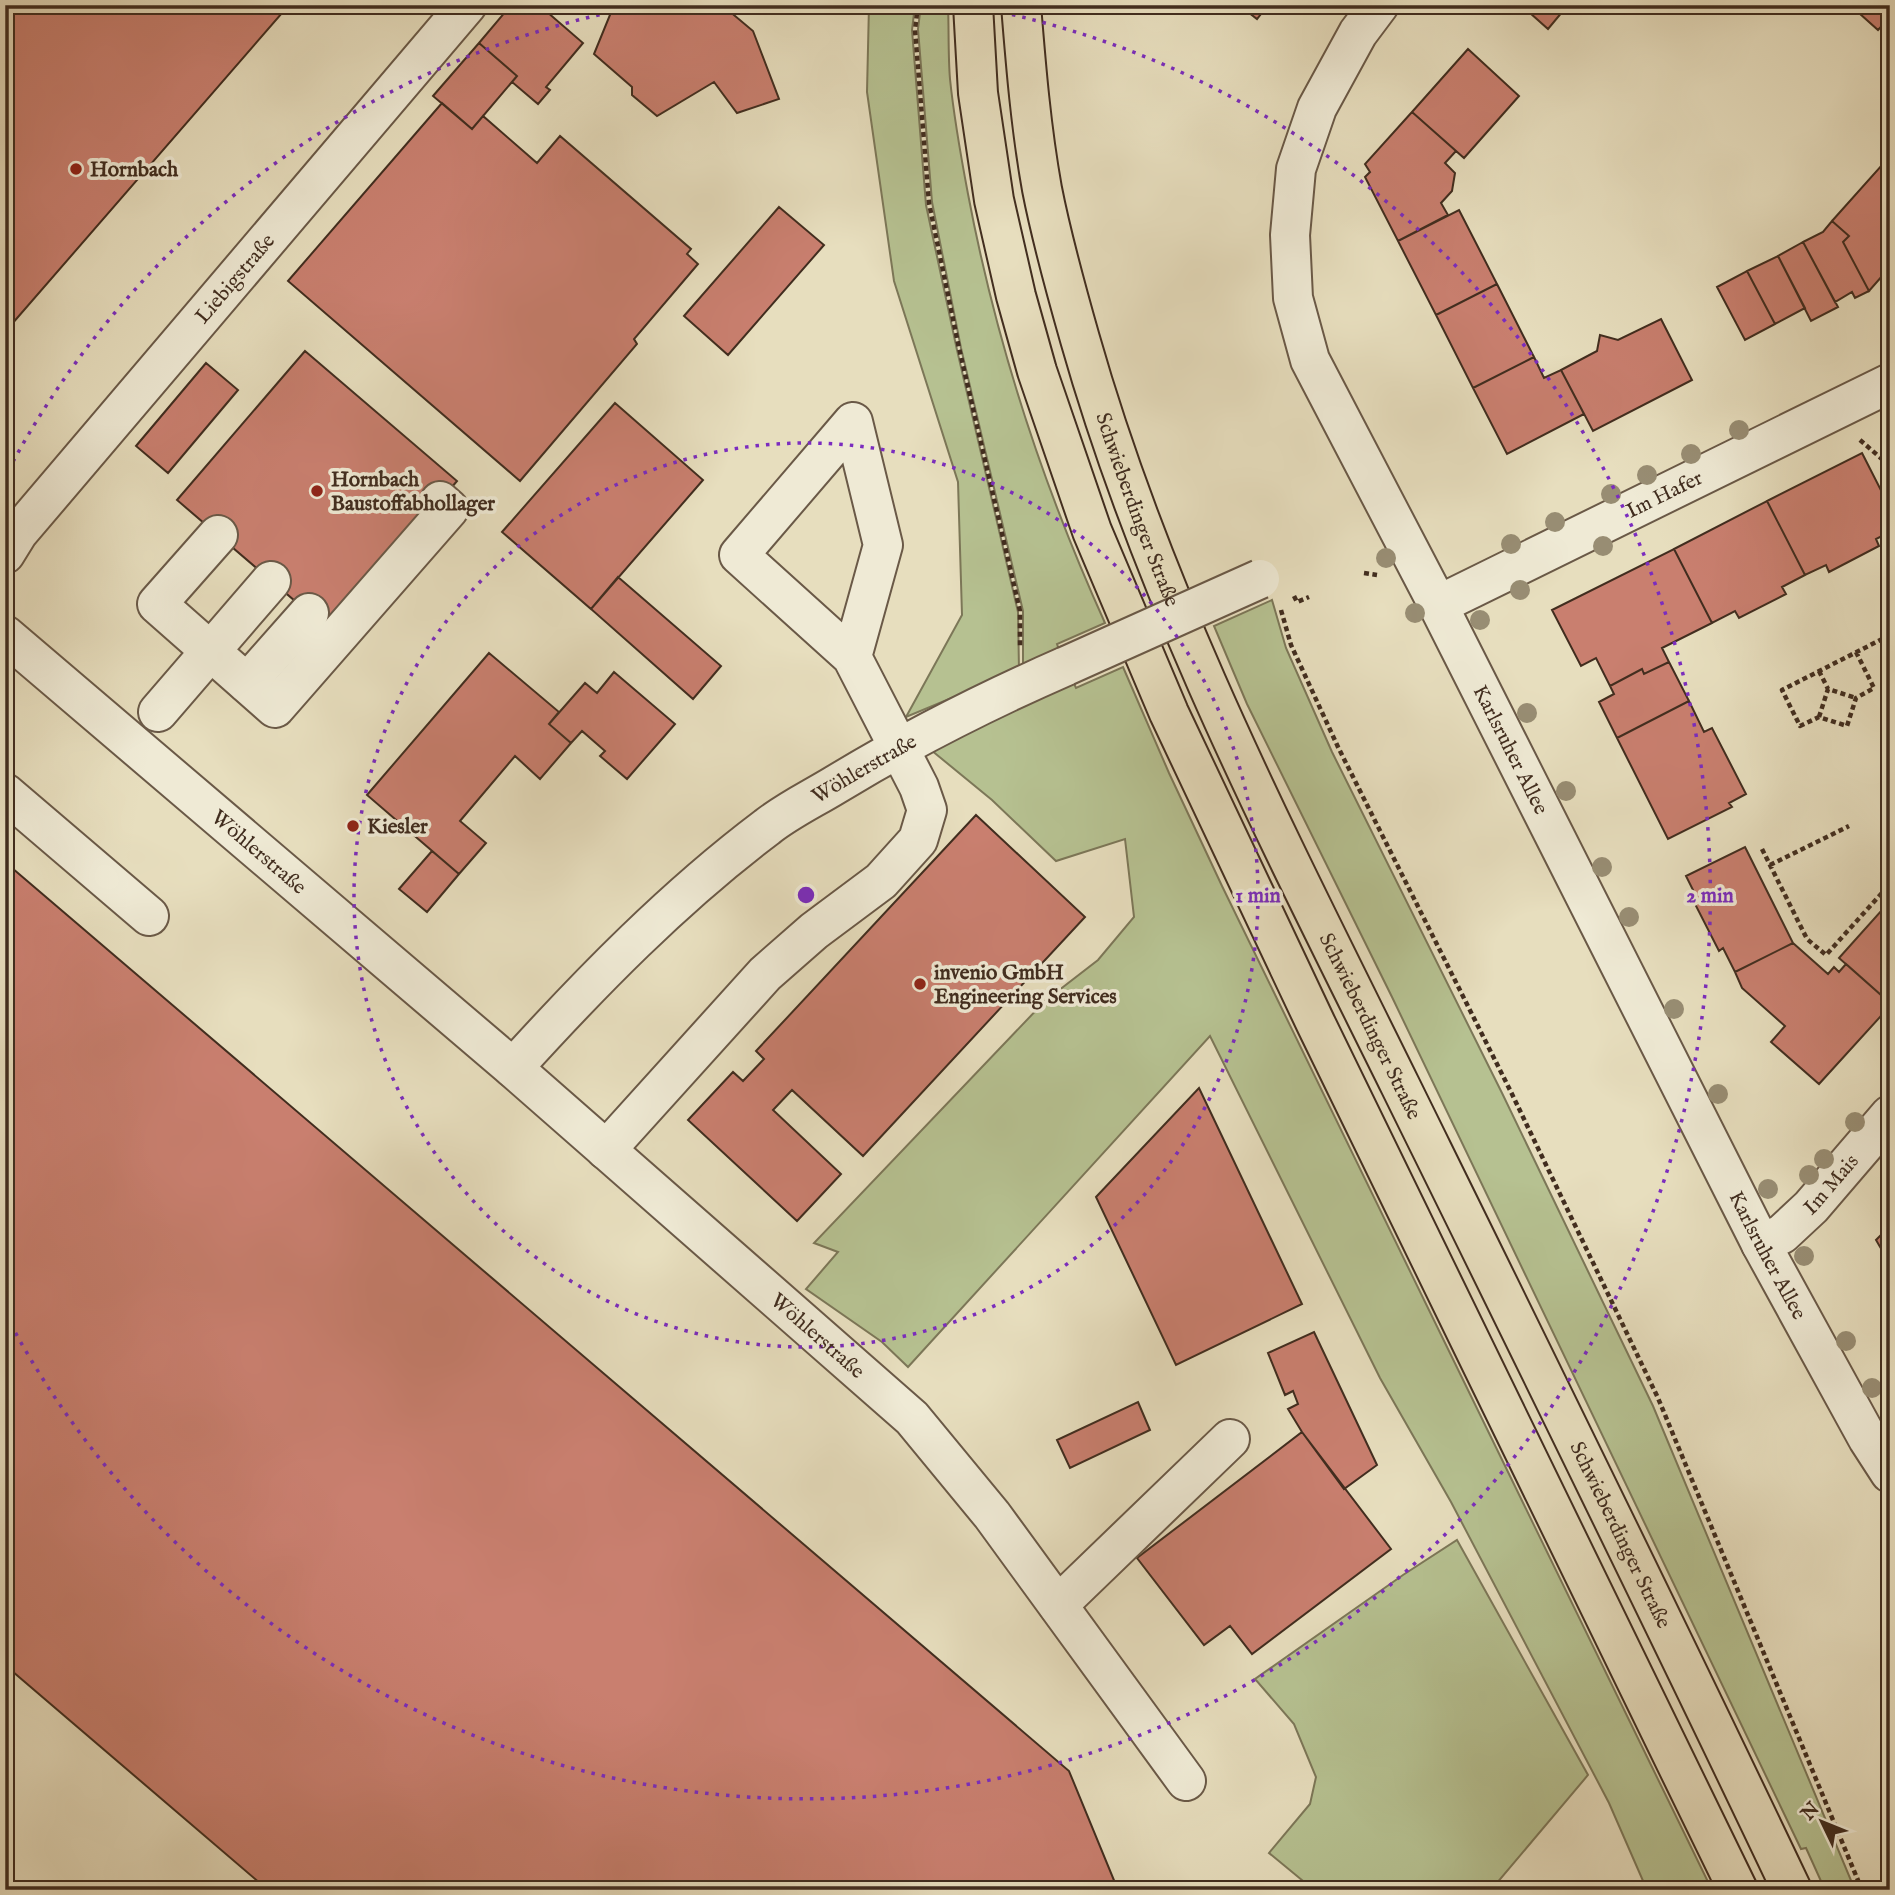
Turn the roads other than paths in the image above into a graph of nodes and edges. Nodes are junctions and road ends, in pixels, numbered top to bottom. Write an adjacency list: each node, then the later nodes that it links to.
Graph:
1 (467, 5): 8 (street, Liebigstraße)
2 (973, 5): 29 (main road)
3 (1021, 5): 30 (main road, Schwieberdinger Straße)
4 (1379, 5): 11 (street, Karlsruher Allee)
5 (1890, 383): 11 (street, Im Hafer)
6 (440, 501): 16 (street)
7 (218, 535): 14 (street)
8 (5, 554)
9 (271, 581): 14 (street)
10 (1268, 585): 18 (street, Wöhlerstraße, bridge)
11 (1438, 605): 24 (street, Karlsruher Allee)
12 (309, 613): 16 (street)
13 (5, 635): 21 (street, Wöhlerstraße)
14 (210, 651): 16 (street); 17 (street)
15 (852, 657): 15 (street); 18 (street)
16 (247, 683)
17 (158, 712)
18 (897, 747): 21 (street, Wöhlerstraße); 23 (street)
19 (5, 793): 20 (street)
20 (149, 916)
21 (513, 1069): 23 (street, Wöhlerstraße)
22 (1890, 1115): 24 (street, Im Mais)
23 (606, 1150): 27 (street, Wöhlerstraße)
24 (1761, 1244): 26 (street, Karlsruher Allee)
25 (1230, 1439): 27 (street)
26 (1890, 1473)
27 (1058, 1605): 28 (street, Wöhlerstraße)
28 (1186, 1781)
29 (1738, 1890)
30 (1792, 1890)

